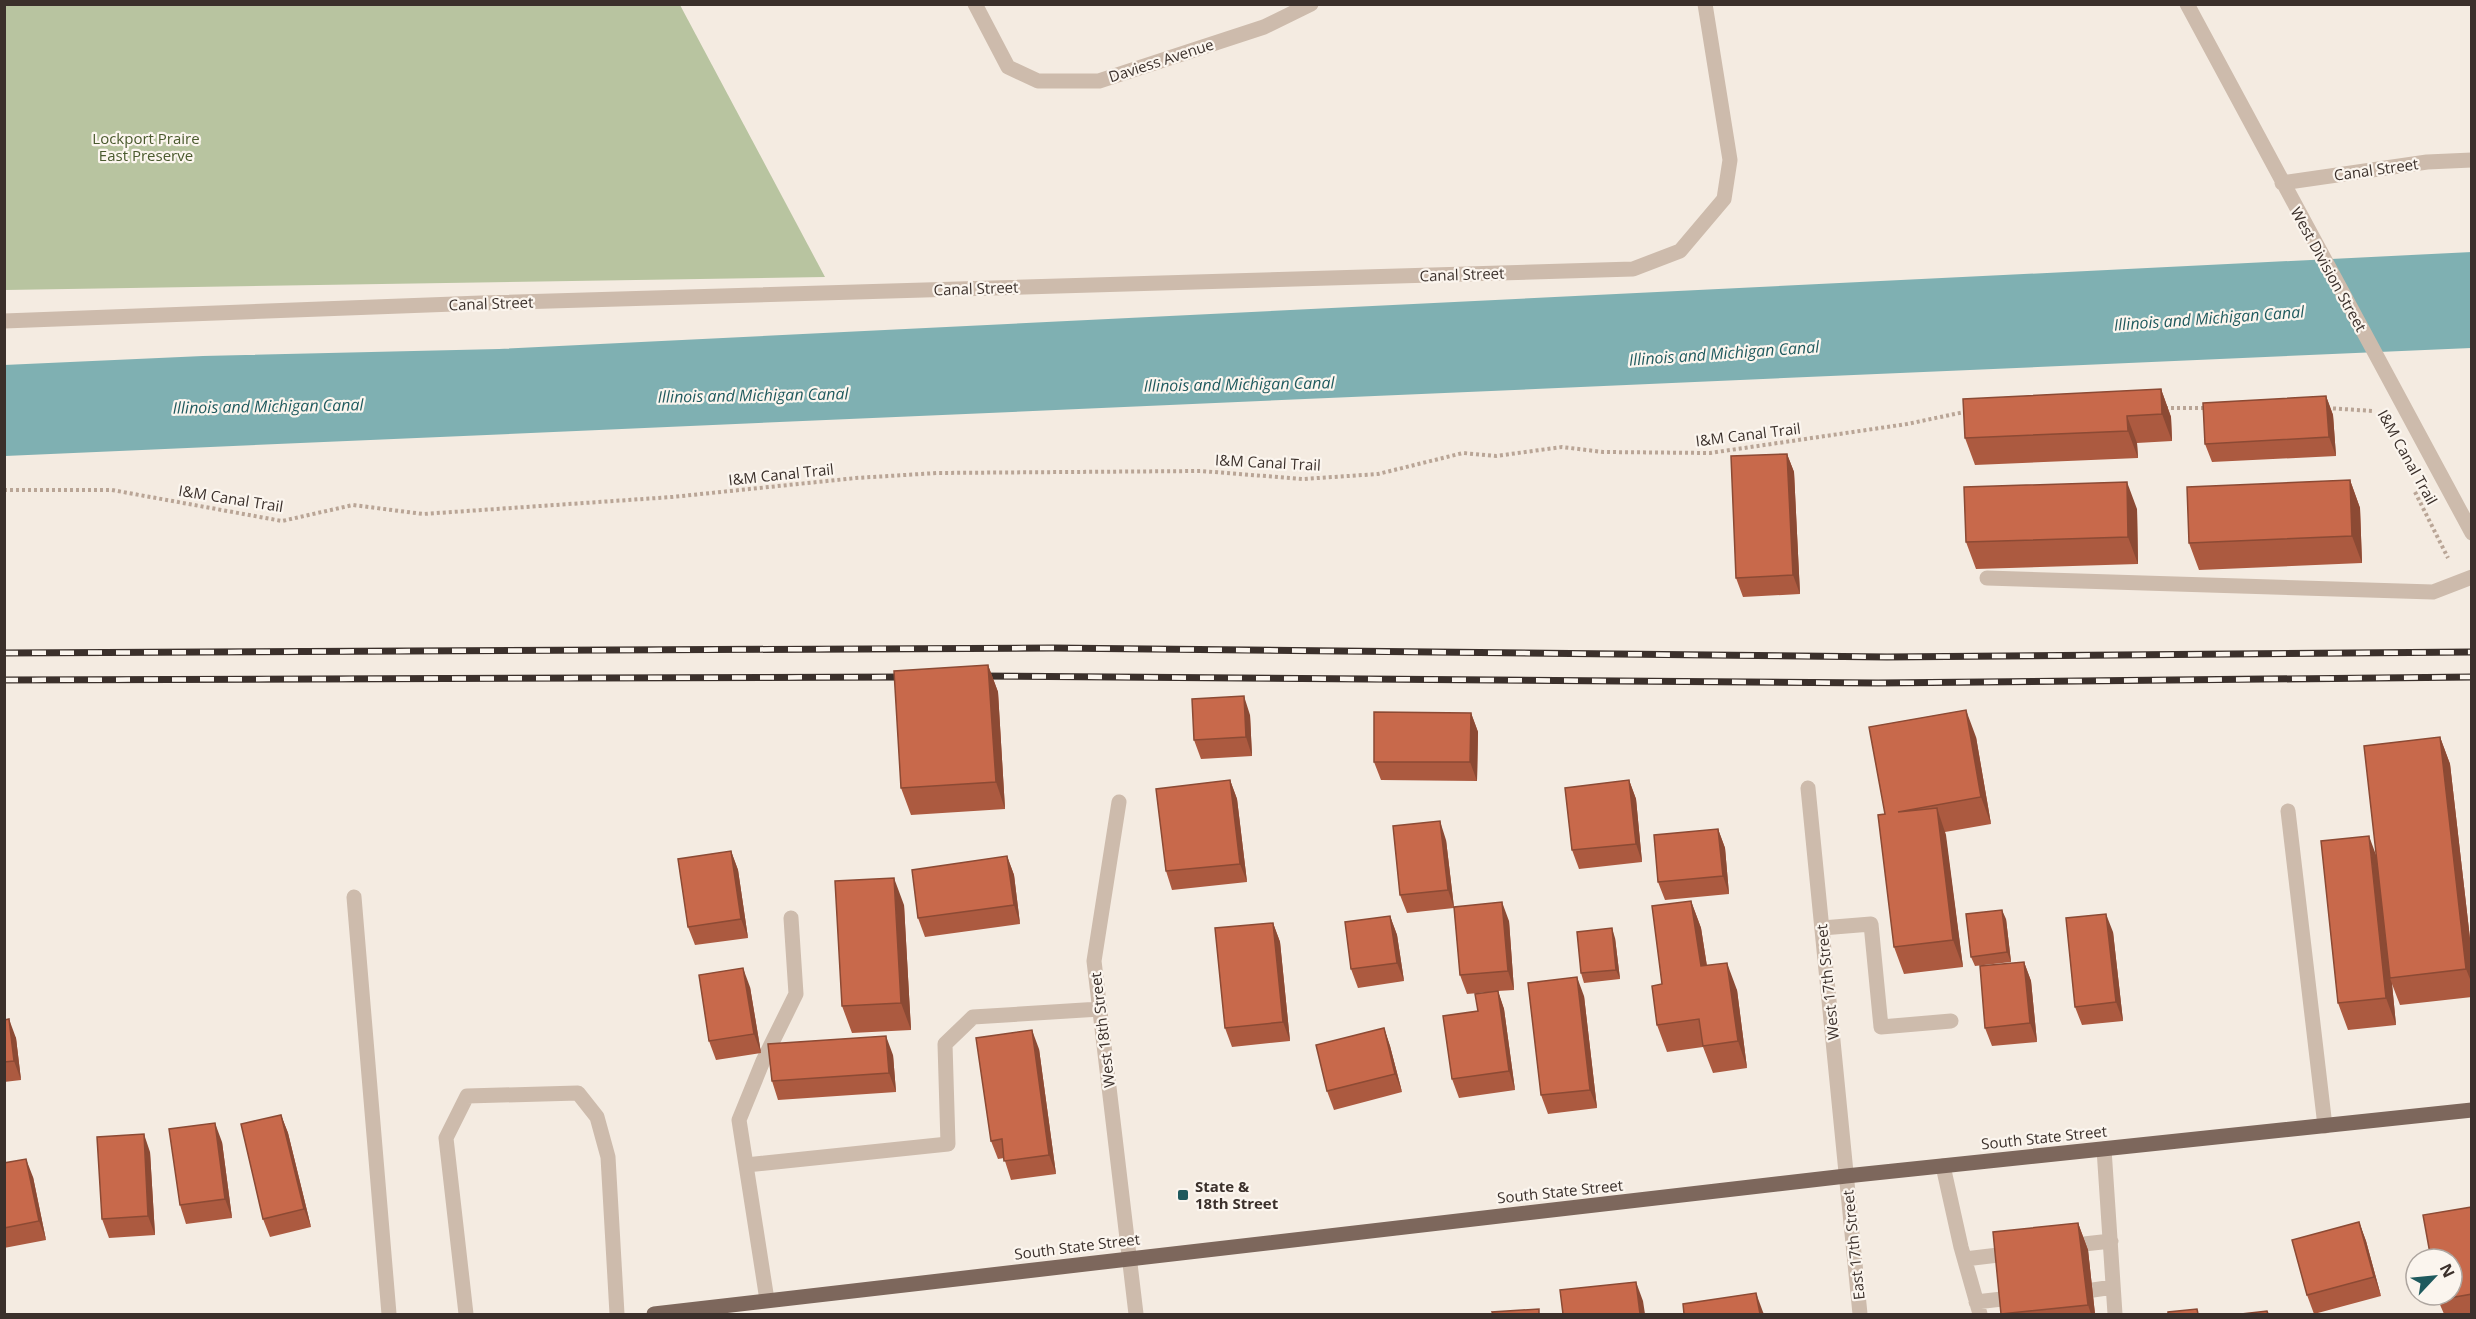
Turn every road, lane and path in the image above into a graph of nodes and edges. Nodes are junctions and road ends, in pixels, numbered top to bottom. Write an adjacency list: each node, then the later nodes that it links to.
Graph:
1 (975, 4): 2 (street, Daviess Avenue)
2 (1311, 4)
3 (1705, 4): 7 (street, Canal Street)
4 (2187, 4): 6 (street, West Division Street)
5 (2472, 160): 6 (street, Canal Street)
6 (2282, 183): 15 (street, West Division Street)
7 (4, 321)
8 (2158, 408): 9 (path)
9 (2217, 408)
10 (2322, 408): 12 (path, I&M Canal Trail)
11 (1971, 410): 14 (path, I&M Canal Trail)
12 (2378, 420)
13 (2413, 488): 17 (path, I&M Canal Trail)
14 (4, 490)
15 (2472, 533)
16 (1987, 578): 17 (street)
17 (2466, 580)
18 (1808, 788): 23 (street, West 17th Street)
19 (1119, 802): 24 (street, West 18th Street)
20 (2288, 811): 27 (street)
21 (354, 897): 42 (street)
22 (791, 918): 29 (street)
23 (1822, 928): 25 (street); 31 (street, West 17th Street)
24 (1100, 1009): 29 (street); 35 (street, West 18th Street)
25 (1951, 1021)
26 (2472, 1110): 27 (main road, South State Street)
27 (2325, 1126): 28 (main road, South State Street)
28 (2104, 1149): 30 (main road, South State Street); 32 (street)
29 (746, 1166): 40 (street)
30 (1943, 1166): 31 (main road, South State Street); 36 (street)
31 (1846, 1176): 35 (main road, South State Street); 47 (street, East 17th Street)
32 (2111, 1241): 33 (street); 37 (street)
33 (2055, 1248)
34 (2032, 1251): 36 (street)
35 (1130, 1258): 40 (main road, South State Street); 46 (street, West 18th Street)
36 (1965, 1259): 41 (street)
37 (2113, 1287): 38 (street); 48 (street)
38 (2093, 1290)
39 (2002, 1299): 41 (street)
40 (766, 1300): 45 (main road, South State Street)
41 (1978, 1308)
42 (389, 1314)
43 (466, 1314): 44 (street)
44 (617, 1314)
45 (654, 1314)
46 (1136, 1314)
47 (1860, 1314)
48 (2115, 1314)

